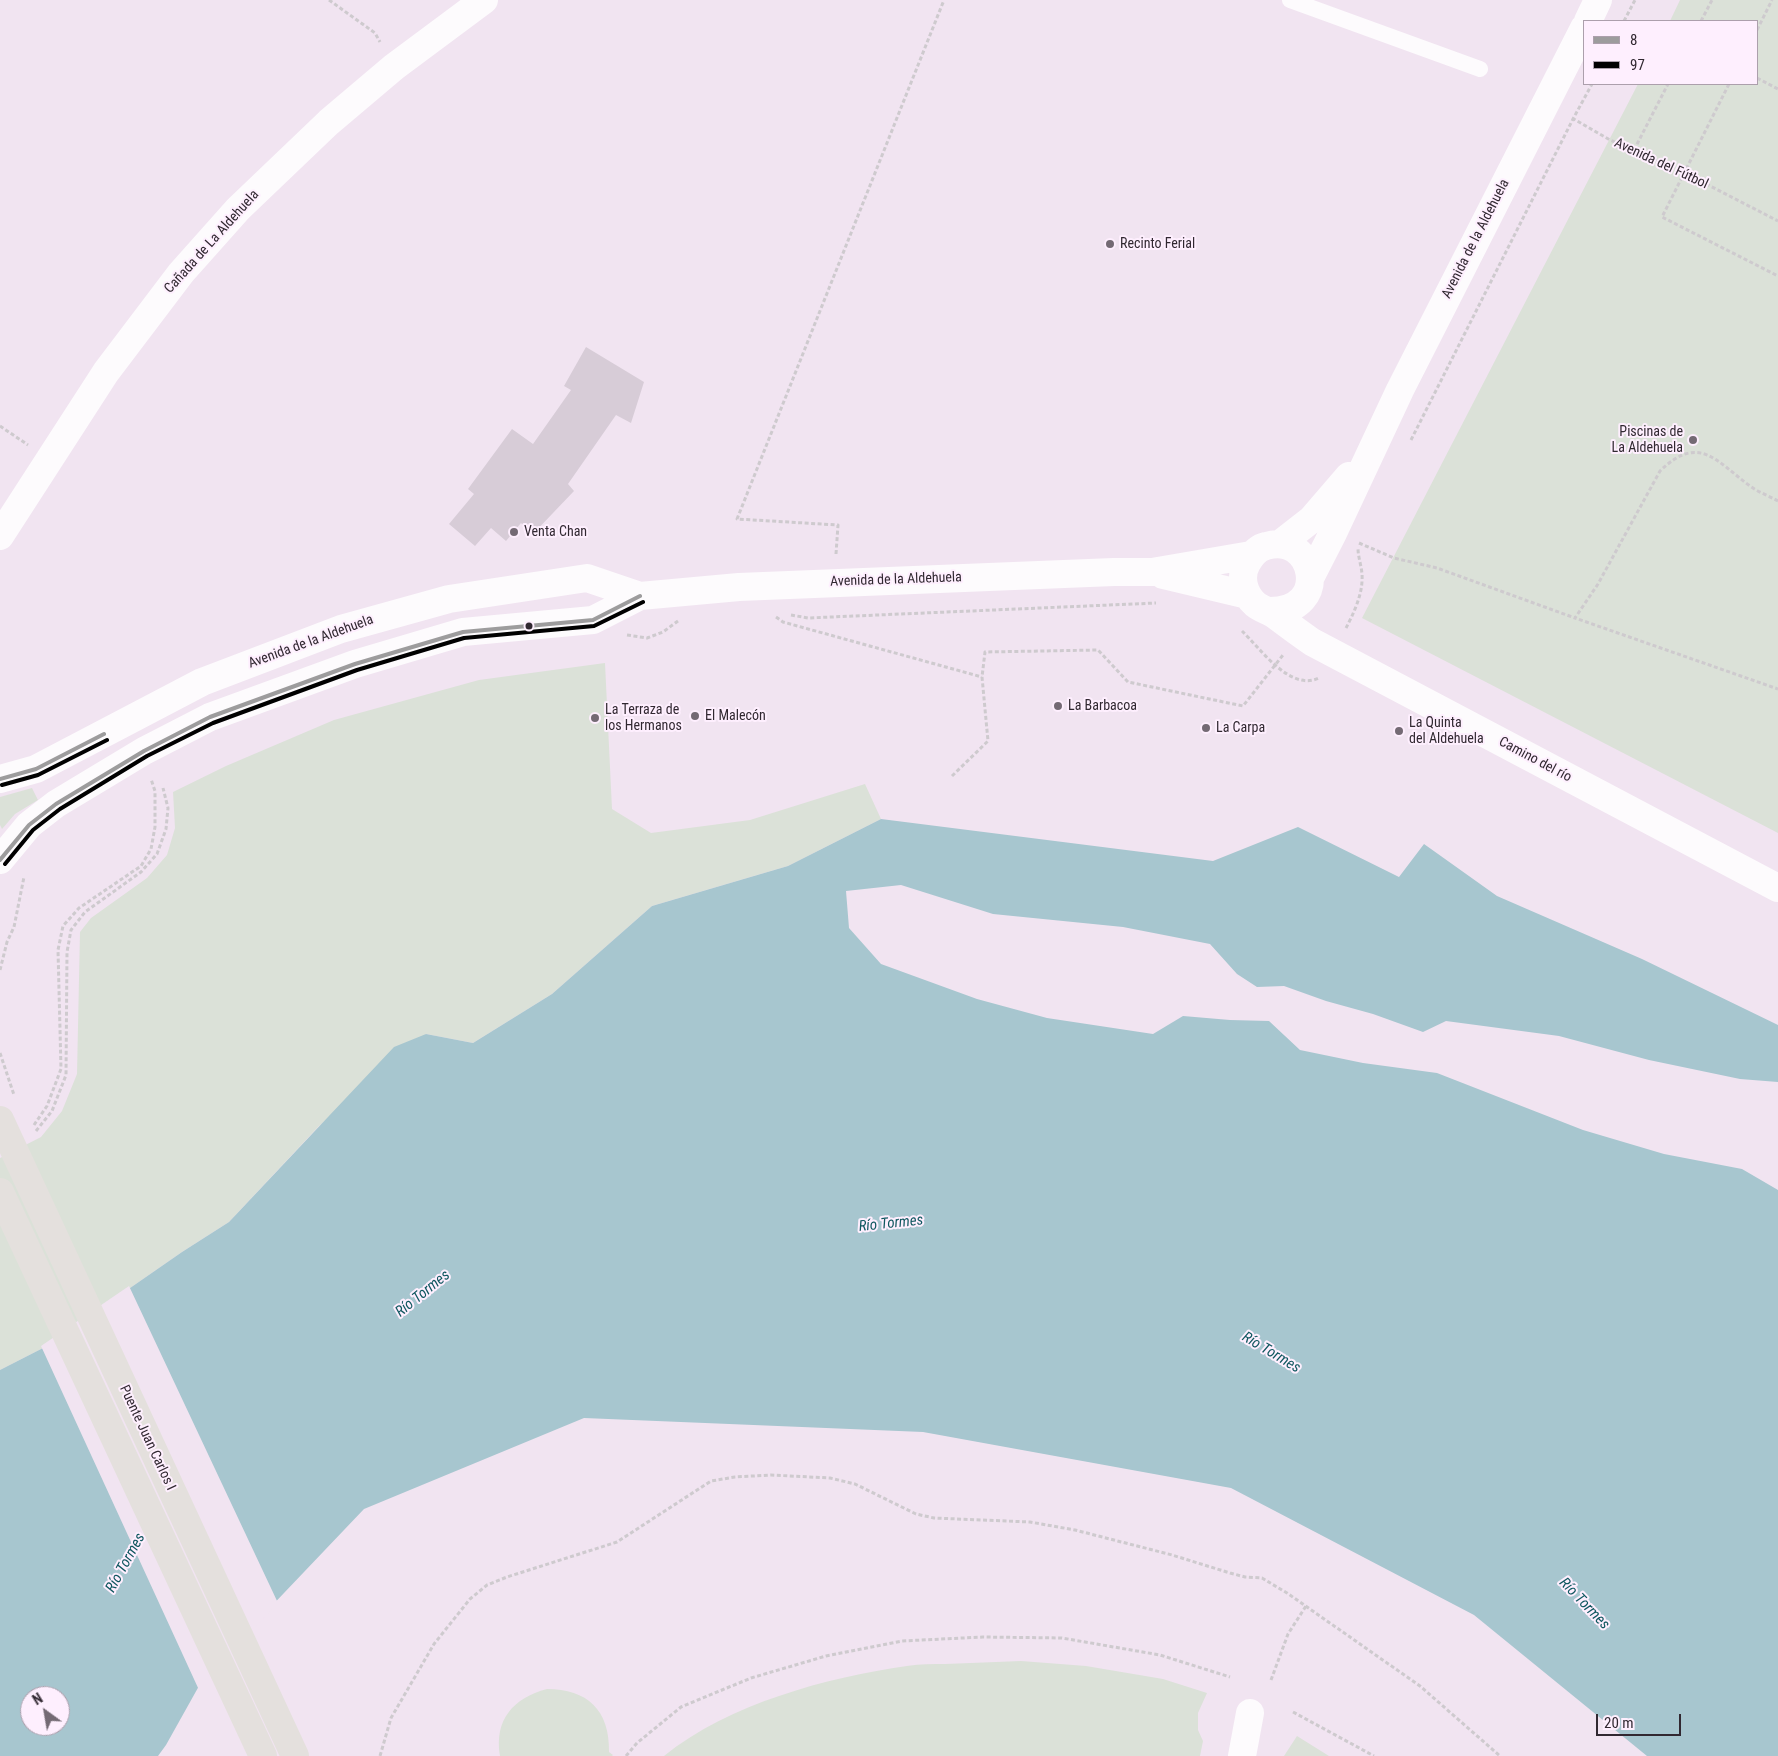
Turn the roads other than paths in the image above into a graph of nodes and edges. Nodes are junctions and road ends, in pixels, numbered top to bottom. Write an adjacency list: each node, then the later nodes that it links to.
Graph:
1 (484, 0): 8 (street, Cañada de La Aldehuela)
2 (1290, 0): 6 (lane)
3 (1598, 0): 4 (street)
4 (1588, 20)
5 (1583, 30): 7 (street, Avenida de la Aldehuela)
6 (1480, 69)
7 (1370, 452): 9 (street, Avenida de la Aldehuela); 12 (street, Avenida de la Aldehuela)
8 (0, 536)
9 (1280, 544): 10 (street); 12 (street)
10 (1251, 555): 11 (street, Avenida de la Aldehuela); 13 (street)
11 (1152, 572): 13 (street, Avenida de la Aldehuela); 14 (street, Avenida de la Aldehuela)
12 (1311, 576): 15 (street)
13 (1247, 595): 15 (street)
14 (640, 596): 16 (street, Avenida de la Aldehuela); 17 (street, Avenida de la Aldehuela)
15 (1269, 611): 18 (street, Camino del río)
16 (0, 779)
17 (0, 860)
18 (1778, 888)
19 (0, 1120): 23 (main road, Puente Juan Carlos I)
20 (0, 1192): 22 (main road, Puente Juan Carlos I)
21 (1250, 1713): 24 (street)
22 (263, 1756)
23 (295, 1756)
24 (1242, 1756)

